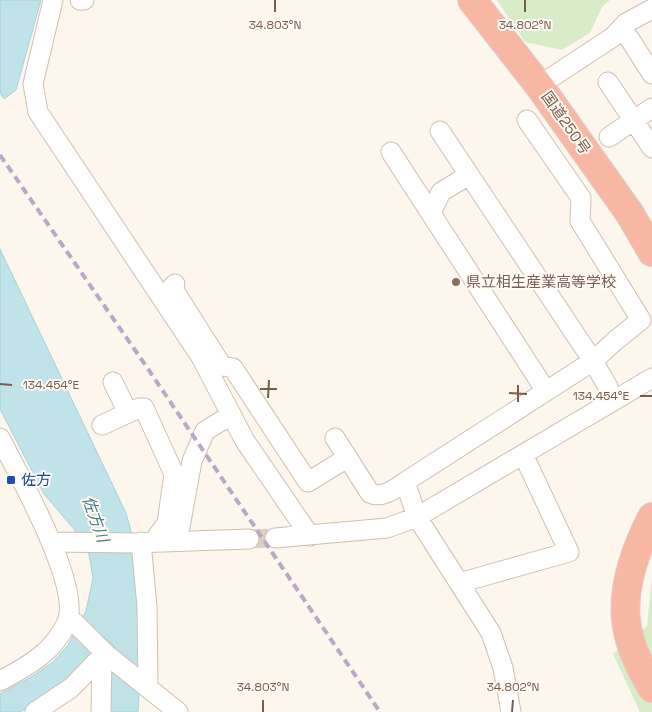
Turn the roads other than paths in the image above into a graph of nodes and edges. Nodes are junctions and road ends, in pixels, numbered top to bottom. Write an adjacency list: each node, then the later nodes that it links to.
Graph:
1 (53, 0): 27 (street)
2 (80, 0): 3 (street)
3 (84, 0)
4 (472, 0): 9 (highway, 国道250号)
5 (652, 8): 6 (street)
6 (620, 30): 7 (street); 9 (street)
7 (652, 74)
8 (608, 82): 12 (street)
9 (540, 87): 19 (highway, 国道250号)
10 (652, 108): 12 (street)
11 (527, 120): 21 (street)
12 (634, 121): 14 (street); 15 (street)
13 (440, 131): 17 (street)
14 (609, 137)
15 (652, 148)
16 (391, 152): 18 (street)
17 (469, 175): 18 (street); 21 (street)
18 (431, 213): 25 (street)
19 (652, 252)
20 (176, 284): 32 (street)
21 (593, 361): 24 (street); 25 (street)
22 (652, 378): 31 (street)
23 (113, 382): 26 (street)
24 (608, 386)
25 (546, 391): 33 (street)
26 (128, 412): 28 (street); 39 (street)
27 (231, 415): 36 (street); 39 (street)
28 (102, 425)
29 (0, 438): 40 (street)
30 (334, 438): 32 (street)
31 (523, 454): 34 (street); 41 (street)
32 (347, 458): 33 (street)
33 (405, 482): 34 (street)
34 (417, 517): 36 (street); 41 (street)
35 (652, 517): 46 (highway)
36 (310, 536): 37 (street)
37 (275, 538)
38 (249, 539): 39 (street)
39 (147, 540): 40 (street); 45 (street)
40 (56, 542): 42 (street)
41 (459, 583): 50 (street)
42 (72, 622): 43 (street); 44 (street)
43 (103, 653): 45 (street); 47 (street); 48 (street)
44 (0, 681)
45 (147, 686): 49 (street)
46 (652, 688)
47 (35, 712)
48 (101, 712)
49 (178, 712)
50 (511, 712)

